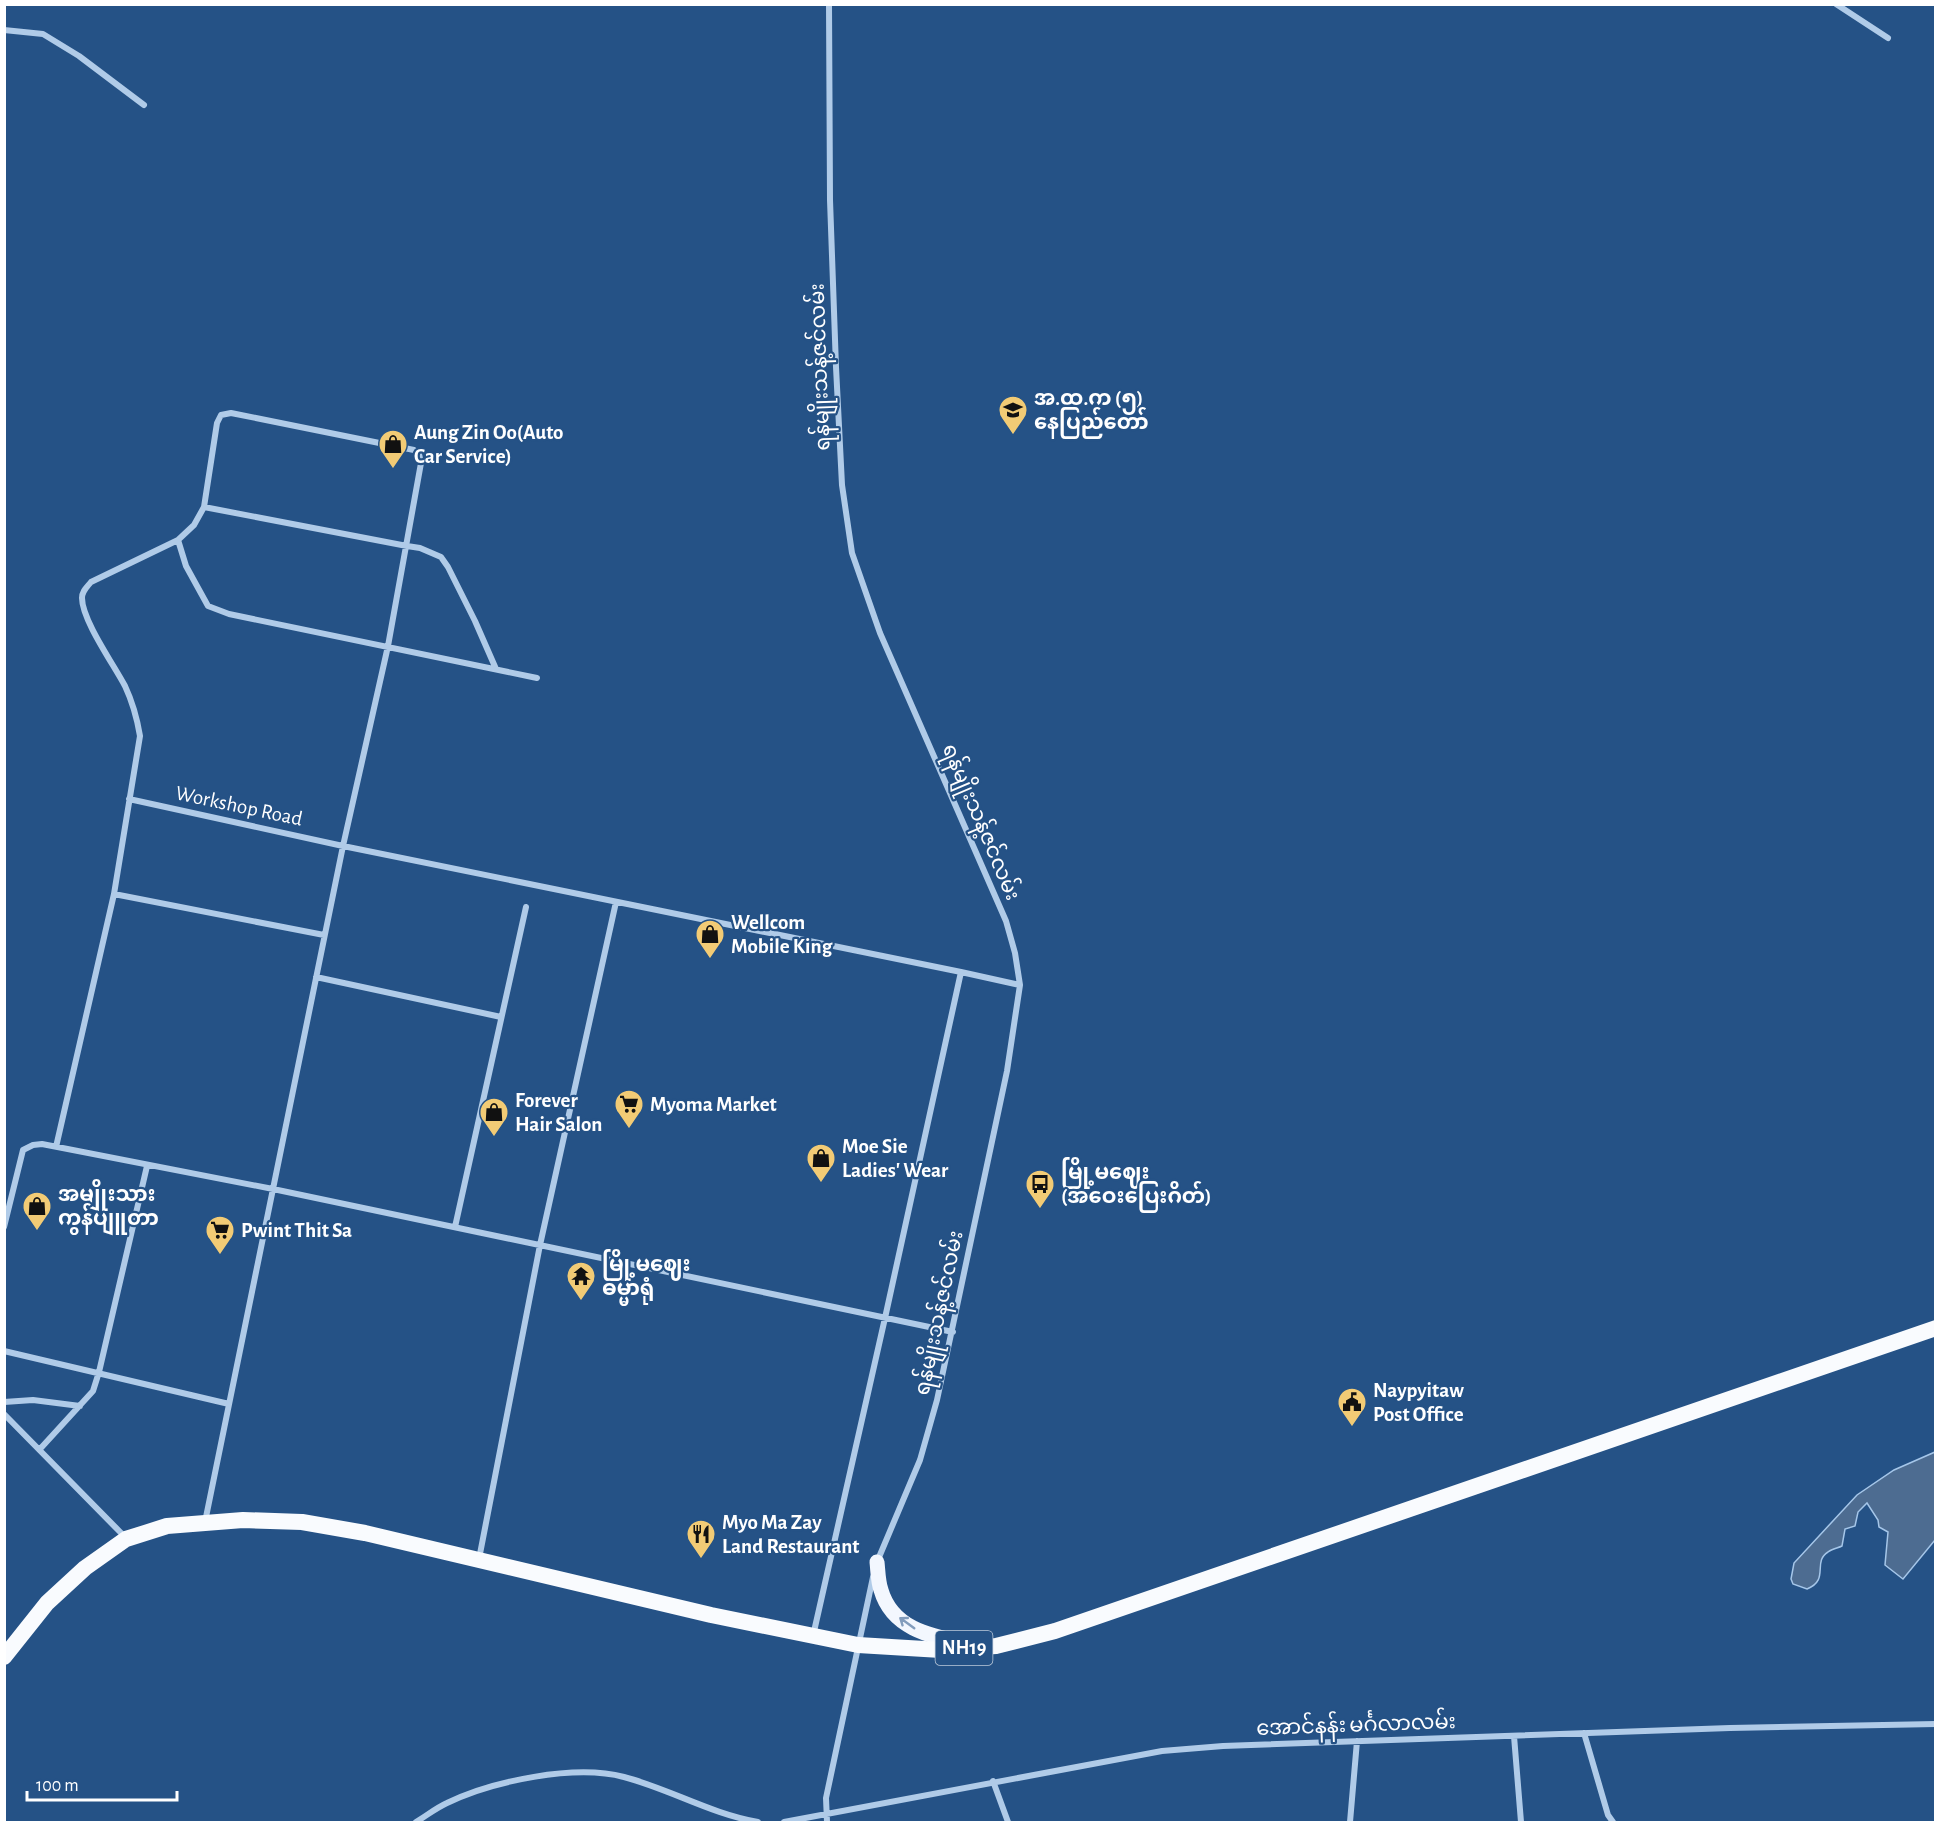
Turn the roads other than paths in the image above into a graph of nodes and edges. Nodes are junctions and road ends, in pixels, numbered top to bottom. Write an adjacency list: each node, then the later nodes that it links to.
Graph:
1 (829, 4): 20 (street, ရန်မျိုးသန့်ဇင်လမ်း)
2 (1836, 4): 4 (street)
3 (4, 30): 5 (street)
4 (1888, 38)
5 (144, 105)
6 (204, 507): 7 (street); 8 (street); 8 (street)
7 (178, 540): 9 (street); 12 (street)
8 (407, 546): 9 (street); 10 (street)
9 (388, 646): 10 (street); 13 (street)
10 (496, 669): 11 (street)
11 (537, 678)
12 (129, 799): 13 (street, Workshop Road); 14 (street)
13 (343, 846): 15 (street, Workshop Road); 17 (street)
14 (114, 894): 17 (street); 22 (street)
15 (616, 902): 18 (street, Workshop Road); 27 (street)
16 (526, 907): 21 (street)
17 (324, 935): 19 (street)
18 (961, 972): 20 (street, Workshop Road); 28 (street)
19 (316, 977): 21 (street); 24 (street)
20 (1020, 985): 30 (street, ရန်မျိုးသန့်ဇင်လမ်း)
21 (501, 1017): 26 (street)
22 (56, 1148): 23 (street); 25 (street)
23 (147, 1166): 24 (street); 32 (street)
24 (273, 1189): 26 (street); 34 (street)
25 (4, 1227)
26 (455, 1227): 27 (street)
27 (540, 1245): 28 (street); 40 (street)
28 (885, 1318): 30 (street); 42 (street)
29 (1935, 1328): 44 (highway, NH19)
30 (953, 1332): 41 (street, ရန်မျိုးသန့်ဇင်လမ်း)
31 (4, 1351): 32 (street)
32 (99, 1372): 34 (street); 35 (street)
33 (4, 1402): 35 (street)
34 (229, 1404): 38 (street)
35 (80, 1406): 37 (street)
36 (4, 1414): 37 (street)
37 (40, 1449): 39 (street)
38 (205, 1522): 39 (highway, NH19); 40 (highway, NH19)
39 (126, 1539): 45 (highway, NH19)
40 (478, 1560): 42 (highway, NH19)
41 (877, 1562): 43 (street, ရန်မျိုးသန့်ဇင်လမ်း); 44 (main road, one-way to 41)
42 (812, 1636): 43 (highway, NH19)
43 (858, 1645): 44 (highway, NH19); 51 (street, ရန်မျိုးသန့်ဇင်လမ်း)
44 (981, 1647)
45 (4, 1657)
46 (1935, 1724): 47 (street, အောင်နန်း မင်္ဂလာလမ်း)
47 (1584, 1733): 48 (street, အောင်နန်း မင်္ဂလာလမ်း); 59 (street)
48 (1514, 1736): 49 (street, အောင်နန်း မင်္ဂလာလမ်း); 58 (street)
49 (1357, 1741): 50 (street, အောင်နန်း မင်္ဂလာလမ်း); 57 (street)
50 (993, 1782): 51 (street, အောင်နန်း မင်္ဂလာလမ်း); 56 (street)
51 (827, 1814): 54 (street, အောင်နန်း မင်္ဂလာလမ်း); 55 (street, ရန်မျိုးသန့်ဇင်လမ်း)
52 (416, 1822): 53 (street)
53 (758, 1822)
54 (784, 1822)
55 (827, 1822)
56 (1008, 1822)
57 (1350, 1822)
58 (1521, 1822)
59 (1613, 1822)

